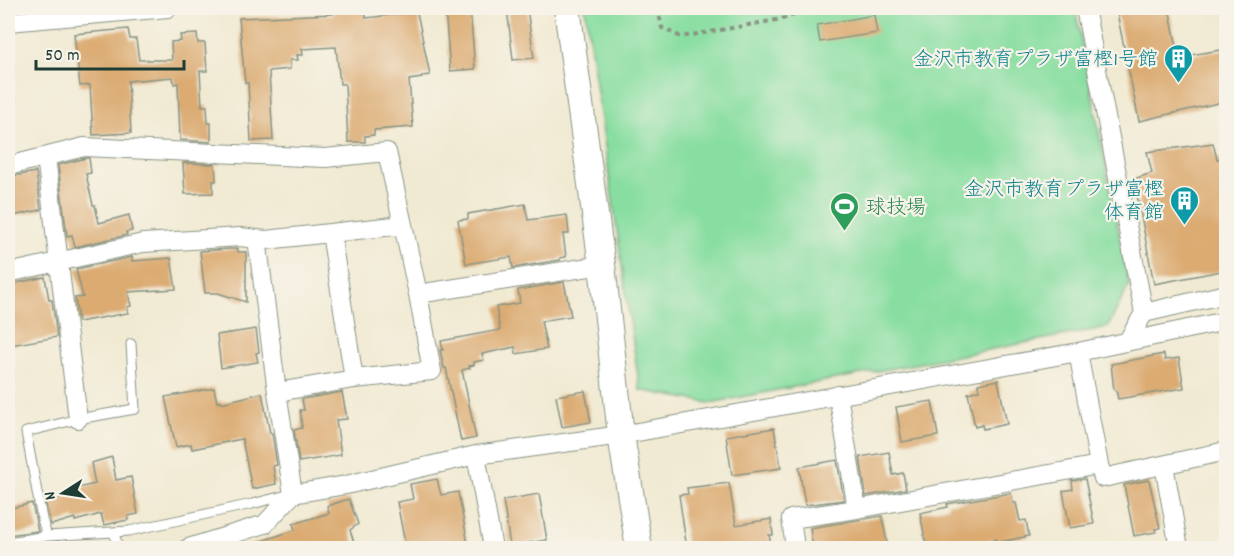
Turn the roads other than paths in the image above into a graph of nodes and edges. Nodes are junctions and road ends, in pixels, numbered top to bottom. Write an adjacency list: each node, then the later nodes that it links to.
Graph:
1 (168, 8): 4 (street)
2 (567, 8): 11 (street)
3 (1085, 8): 15 (street)
4 (8, 21)
5 (46, 157): 6 (street); 7 (street); 10 (street)
6 (8, 166)
7 (404, 225): 8 (street); 13 (street)
8 (331, 233): 9 (street); 20 (street)
9 (258, 239): 10 (street); 21 (street)
10 (58, 261): 12 (street); 23 (street)
11 (602, 265): 13 (street); 24 (street)
12 (8, 273)
13 (418, 294): 20 (street)
14 (1227, 294): 15 (street)
15 (1144, 313): 17 (street)
16 (1227, 321): 17 (street)
17 (1127, 342): 19 (street)
18 (131, 344): 23 (lane)
19 (1078, 352): 22 (street); 27 (street)
20 (354, 379): 21 (street)
21 (277, 392): 29 (street)
22 (838, 395): 24 (street); 30 (street)
23 (78, 419): 32 (lane)
24 (621, 435): 26 (street); 37 (street)
25 (1227, 451): 28 (street)
26 (476, 455): 29 (street); 36 (street)
27 (1099, 465): 28 (street); 30 (street)
28 (1164, 465): 39 (street)
29 (292, 494): 31 (lane); 35 (street)
30 (858, 509): 38 (street)
31 (114, 532): 32 (lane); 34 (lane)
32 (47, 536): 33 (lane)
33 (8, 542)
34 (118, 549)
35 (188, 549)
36 (493, 549)
37 (639, 549)
38 (795, 549)
39 (1179, 549)

